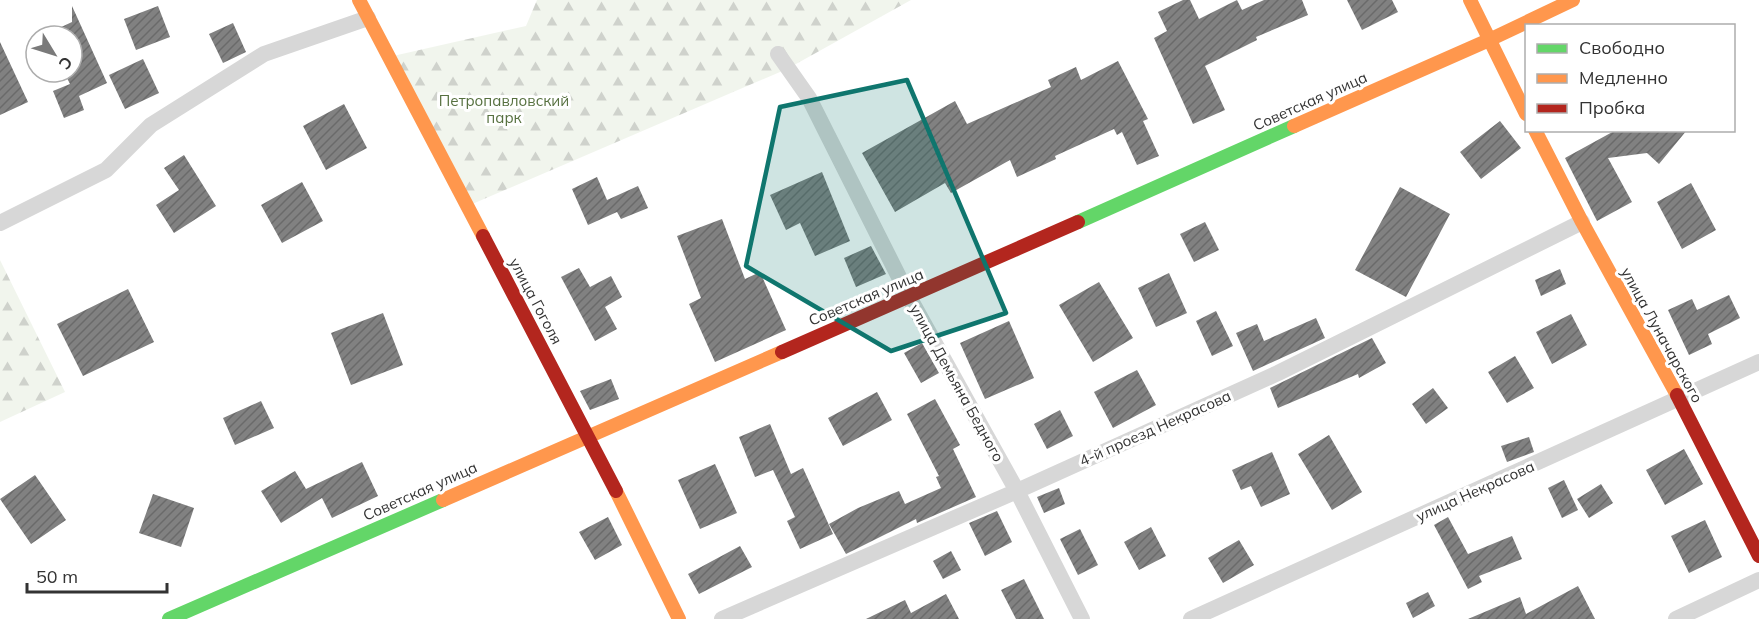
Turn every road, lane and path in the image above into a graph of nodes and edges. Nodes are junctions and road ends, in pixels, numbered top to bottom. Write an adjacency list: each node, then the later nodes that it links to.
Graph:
1 (358, 0): 4 (street, улица Гоголя)
2 (1470, 0): 5 (street)
3 (1573, 0): 5 (street, Советская улица)
4 (368, 18): 9 (street); 14 (street, улица Гоголя)
5 (1489, 40): 7 (street); 11 (street, Советская улица)
6 (778, 54): 11 (street, улица Демьяна Бедного)
7 (1525, 110)
8 (1536, 132): 10 (street, улица Луначарского)
9 (0, 222)
10 (1582, 222): 13 (street, улица Луначарского); 15 (street, 4-й проезд Некрасова)
11 (909, 297): 14 (street, Советская улица); 15 (street, улица Демьяна Бедного)
12 (1759, 362): 13 (street, улица Некрасова)
13 (1679, 399): 16 (street, улица Луначарского); 22 (street, улица Некрасова)
14 (588, 435): 18 (street, Советская улица); 19 (street, улица Гоголя)
15 (1017, 491): 20 (street, 4-й проезд Некрасова); 21 (street, улица Демьяна Бедного)
16 (1759, 556)
17 (1759, 580): 23 (street)
18 (169, 619)
19 (679, 619)
20 (722, 619)
21 (1082, 619)
22 (1191, 619)
23 (1676, 619)

